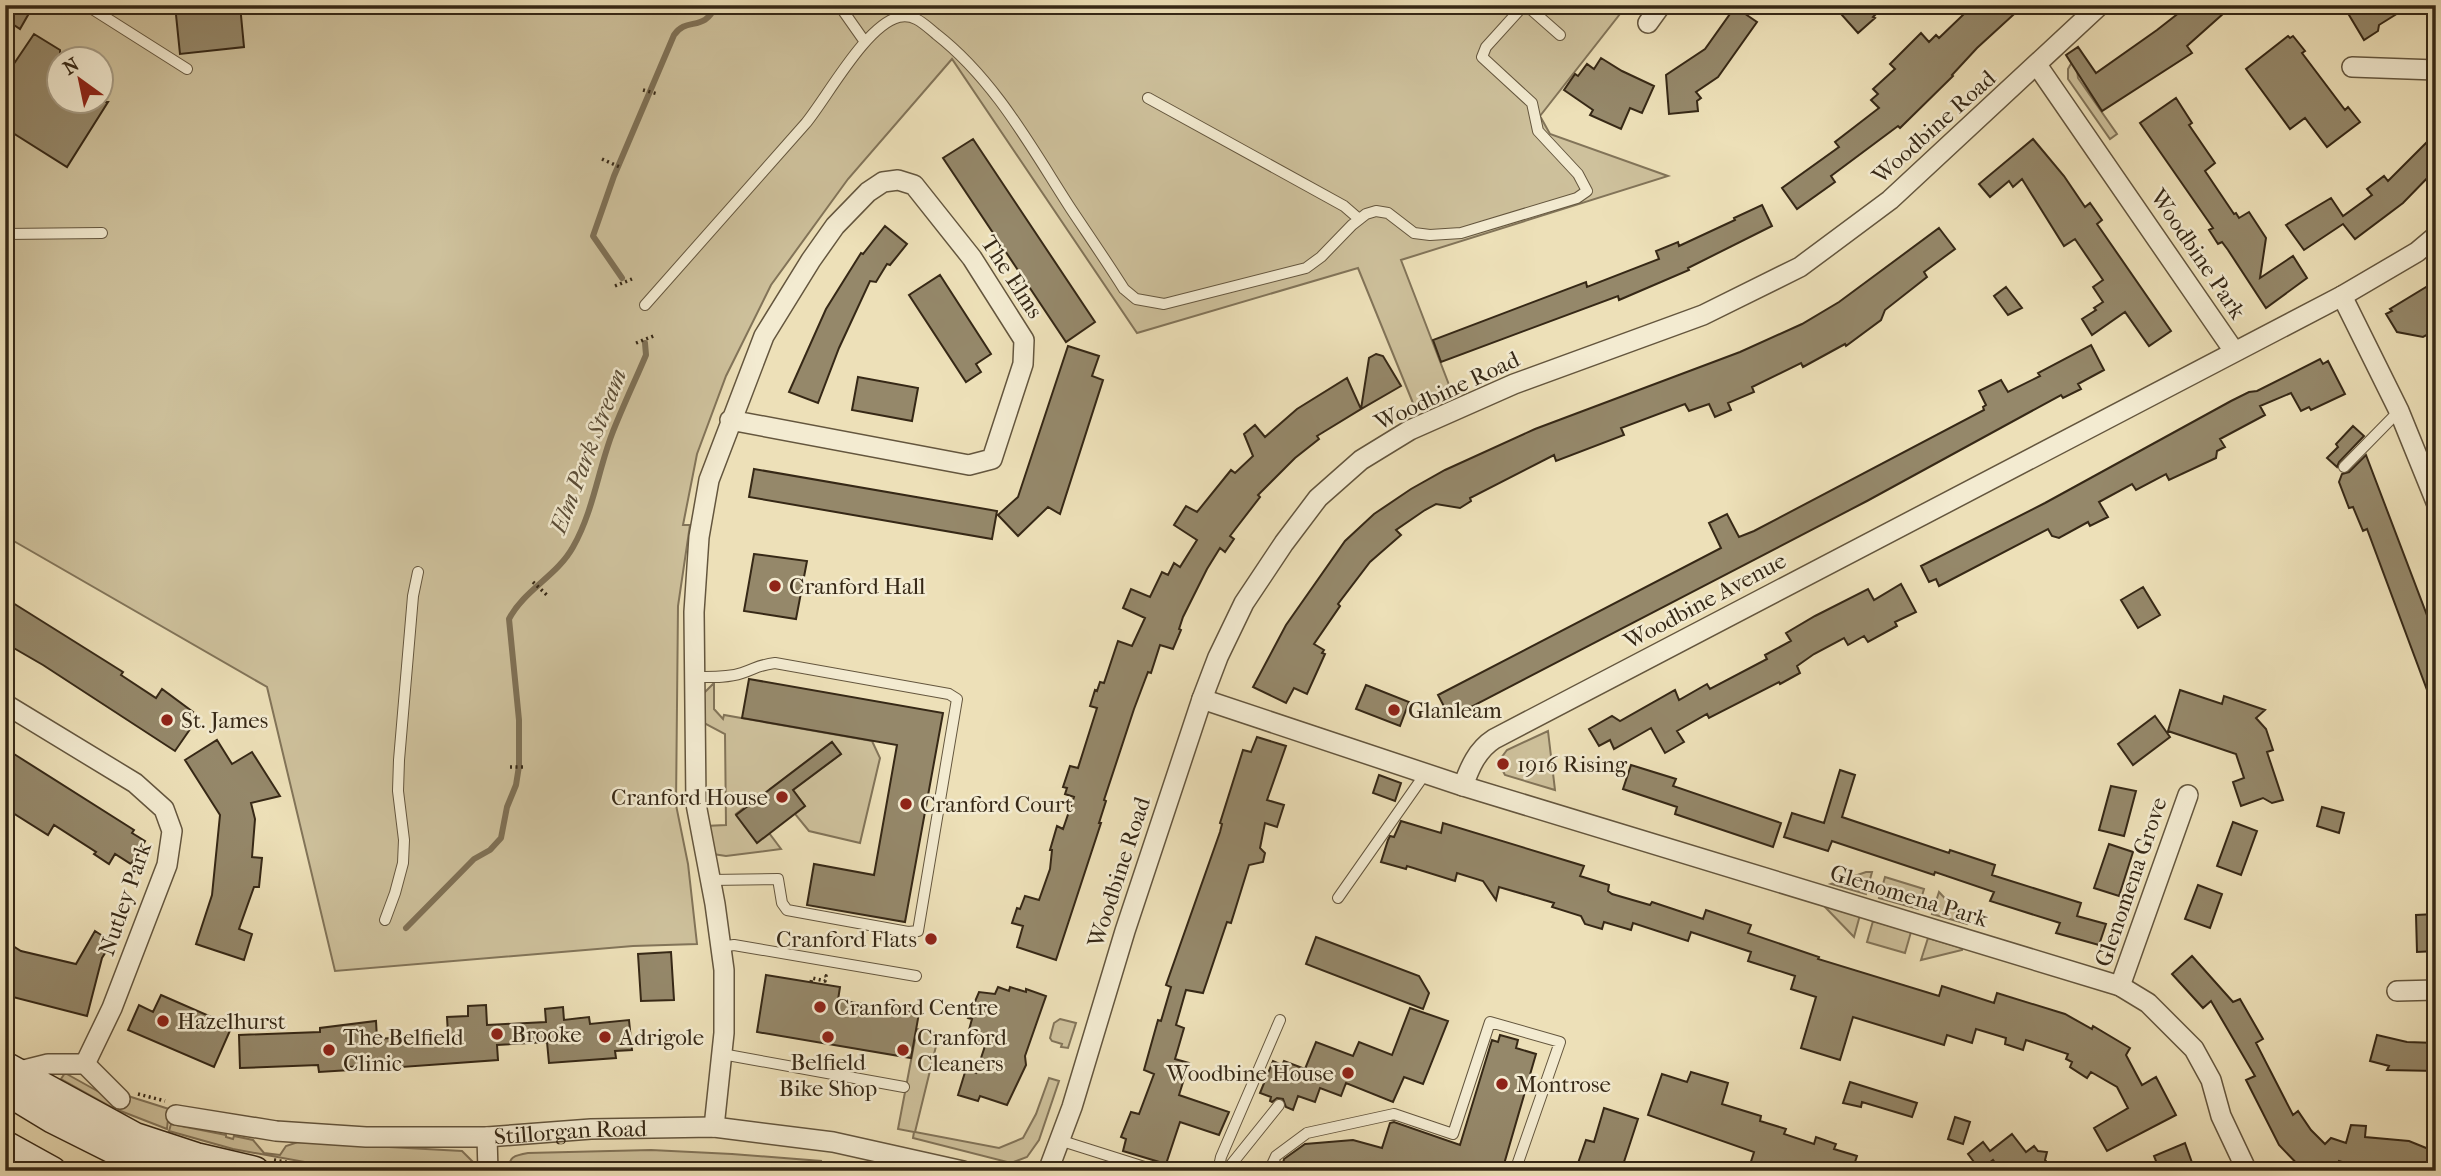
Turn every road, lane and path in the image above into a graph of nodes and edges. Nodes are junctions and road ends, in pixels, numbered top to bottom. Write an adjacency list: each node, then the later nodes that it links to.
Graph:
1 (86, 5): 11 (lane)
2 (839, 5): 8 (lane)
3 (1525, 5): 7 (lane); 18 (lane)
4 (1661, 5): 6 (street)
5 (2100, 5): 9 (street)
6 (1648, 23)
7 (1560, 35)
8 (865, 42): 18 (lane); 25 (lane)
9 (2037, 65): 28 (street, Woodbine Park); 37 (street, Woodbine Road)
10 (2352, 67): 12 (street)
11 (187, 69)
12 (2436, 70)
13 (643, 90): 14 (path)
14 (658, 94)
15 (1148, 98): 18 (lane)
16 (602, 159): 17 (path)
17 (622, 168)
18 (1359, 219)
19 (102, 233): 20 (lane)
20 (5, 234)
21 (2436, 236): 24 (street, Woodbine Park)
22 (632, 279): 23 (path)
23 (615, 286)
24 (2342, 296): 28 (street, Woodbine Park); 29 (street)
25 (645, 305)
26 (656, 335): 27 (path)
27 (636, 344)
28 (2234, 351): 42 (street, Woodbine Avenue)
29 (2399, 411): 31 (lane); 32 (street)
30 (730, 420): 30 (street, The Elms); 36 (street, The Elms)
31 (2344, 467)
32 (2436, 502)
33 (418, 572): 46 (lane)
34 (533, 582): 35 (path)
35 (549, 597)
36 (695, 677): 44 (street, The Elms); 44 (lane)
37 (1202, 699): 41 (street); 64 (street, Woodbine Road)
38 (5, 704): 56 (street, Nutley Park)
39 (510, 767): 40 (path)
40 (525, 767)
41 (1425, 774): 42 (street); 45 (lane)
42 (1463, 786): 51 (street, Glenomena Park)
43 (2188, 795): 51 (street, Glenomena Grove)
44 (710, 880): 47 (street, The Elms)
45 (1338, 898)
46 (385, 920)
47 (720, 947): 49 (lane); 55 (street, The Elms)
48 (813, 973): 50 (path)
49 (916, 976)
50 (811, 982)
51 (2120, 986): 80 (street, Glenomena Park)
52 (2397, 990): 53 (street)
53 (2436, 990)
54 (1280, 1020): 76 (lane)
55 (722, 1054): 58 (lane); 62 (street, The Elms)
56 (85, 1063): 57 (street); 59 (street)
57 (9, 1076): 66 (main road); 70 (main road)
58 (904, 1087)
59 (129, 1096): 61 (path)
60 (1279, 1105): 77 (lane)
61 (176, 1115): 66 (street, Stillorgan Road)
62 (714, 1127): 63 (street, Stillorgan Road); 73 (street, Stillorgan Road)
63 (486, 1137): 66 (street, Stillorgan Road); 71 (street)
64 (1059, 1139): 74 (street, Woodbine Road); 75 (lane)
65 (5, 1147): 68 (main road); 69 (main road)
66 (268, 1151)
67 (826, 1165): 72 (path)
68 (26, 1171)
69 (52, 1171)
70 (157, 1171)
71 (488, 1171)
72 (825, 1171)
73 (963, 1171)
74 (1048, 1171)
75 (1157, 1171)
76 (1218, 1171)
77 (1226, 1171)
78 (1269, 1171): 79 (lane)
79 (1516, 1171)
80 (2247, 1171)

